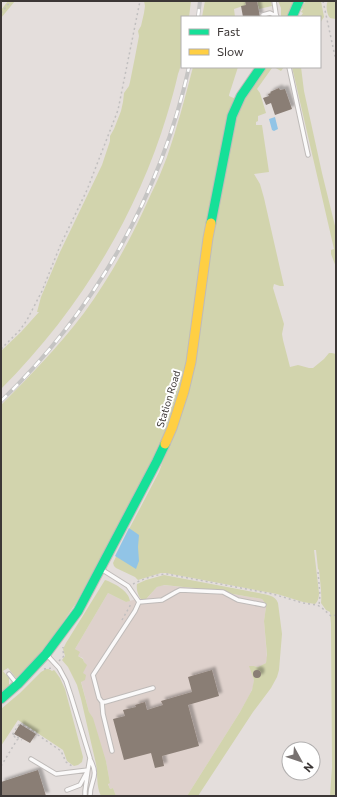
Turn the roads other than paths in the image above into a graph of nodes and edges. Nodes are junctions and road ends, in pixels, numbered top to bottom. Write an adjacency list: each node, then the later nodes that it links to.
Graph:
1 (274, 1): 4 (lane)
2 (299, 1): 5 (main road)
3 (263, 15): 4 (lane)
4 (277, 16)
5 (292, 16)
6 (289, 68): 8 (lane)
7 (259, 71): 9 (main road, Station Road)
8 (308, 154)
9 (101, 569): 10 (lane); 12 (main road, Station Road)
10 (139, 602): 11 (lane); 17 (lane)
11 (264, 605)
12 (46, 654): 14 (main road, Station Road); 19 (lane)
13 (9, 674): 14 (lane)
14 (17, 685): 16 (main road, Station Road)
15 (153, 688): 17 (lane)
16 (1, 699)
17 (102, 702): 18 (lane)
18 (112, 751)
19 (90, 758): 21 (lane); 24 (lane)
20 (31, 759): 21 (lane)
21 (88, 770): 22 (lane); 23 (lane)
22 (67, 790)
23 (85, 796)
24 (90, 796)

